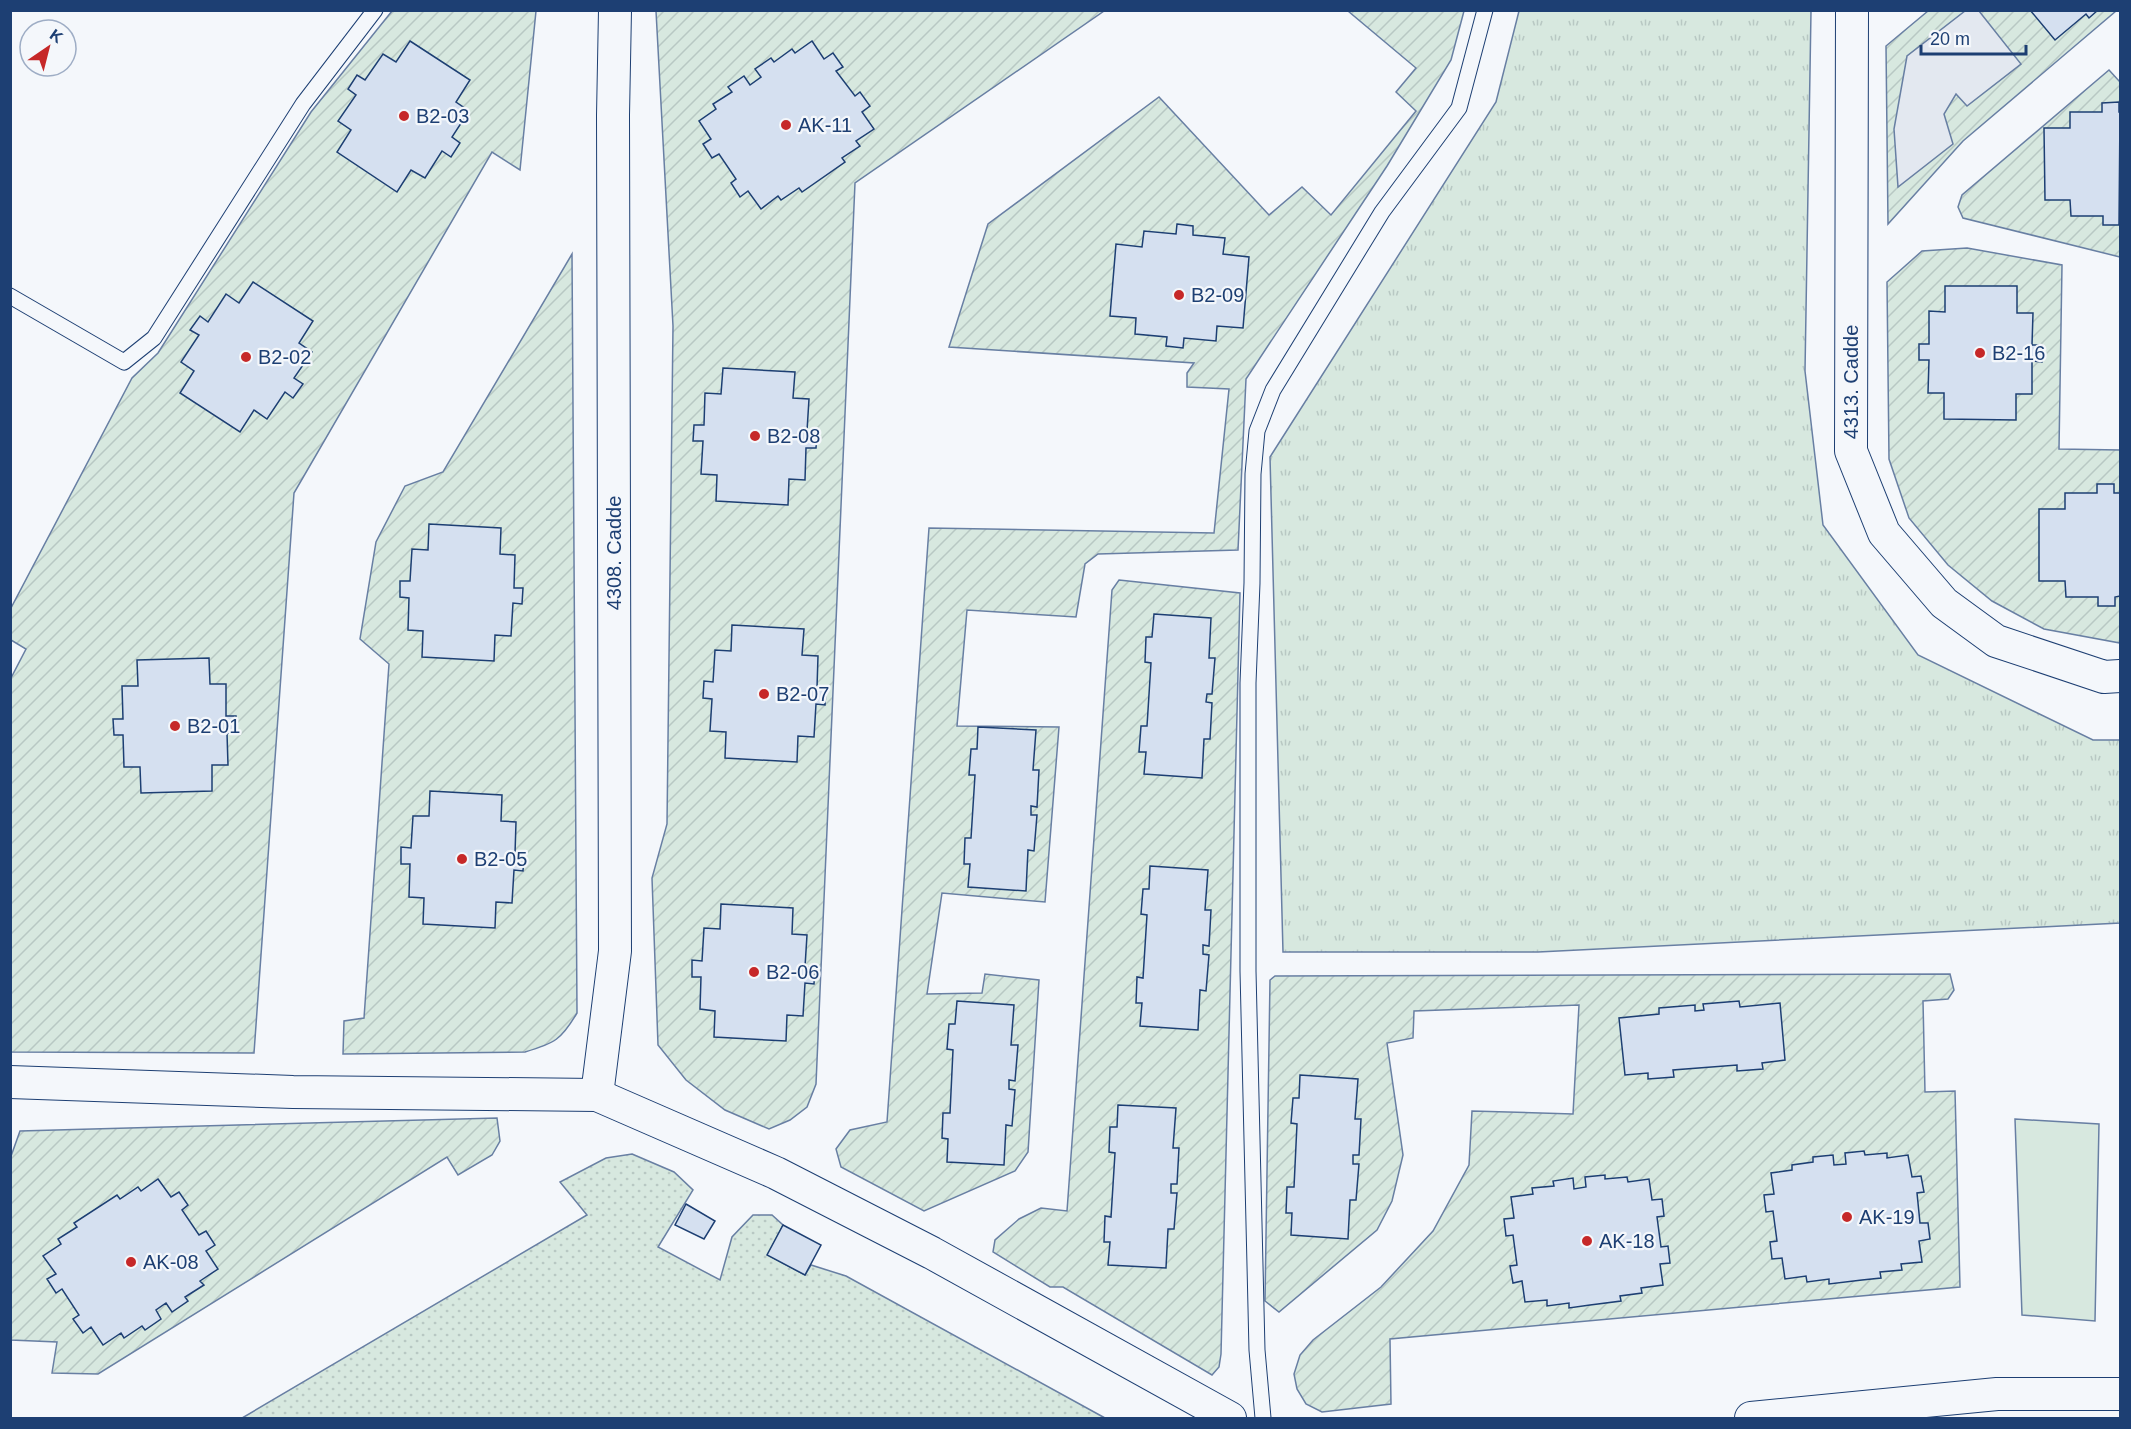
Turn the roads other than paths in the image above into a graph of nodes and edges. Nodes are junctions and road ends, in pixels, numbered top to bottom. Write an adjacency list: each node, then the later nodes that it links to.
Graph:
1 (375, 10): 5 (lane)
2 (615, 10): 8 (street, 4308. Cadde)
3 (1485, 10): 11 (lane)
4 (1852, 10): 6 (street, 4313. Cadde)
5 (10, 296)
6 (2121, 676)
7 (10, 1082): 8 (street)
8 (597, 1095): 10 (street)
9 (2121, 1394): 12 (street)
10 (1230, 1419)
11 (1263, 1419)
12 (1751, 1419)

